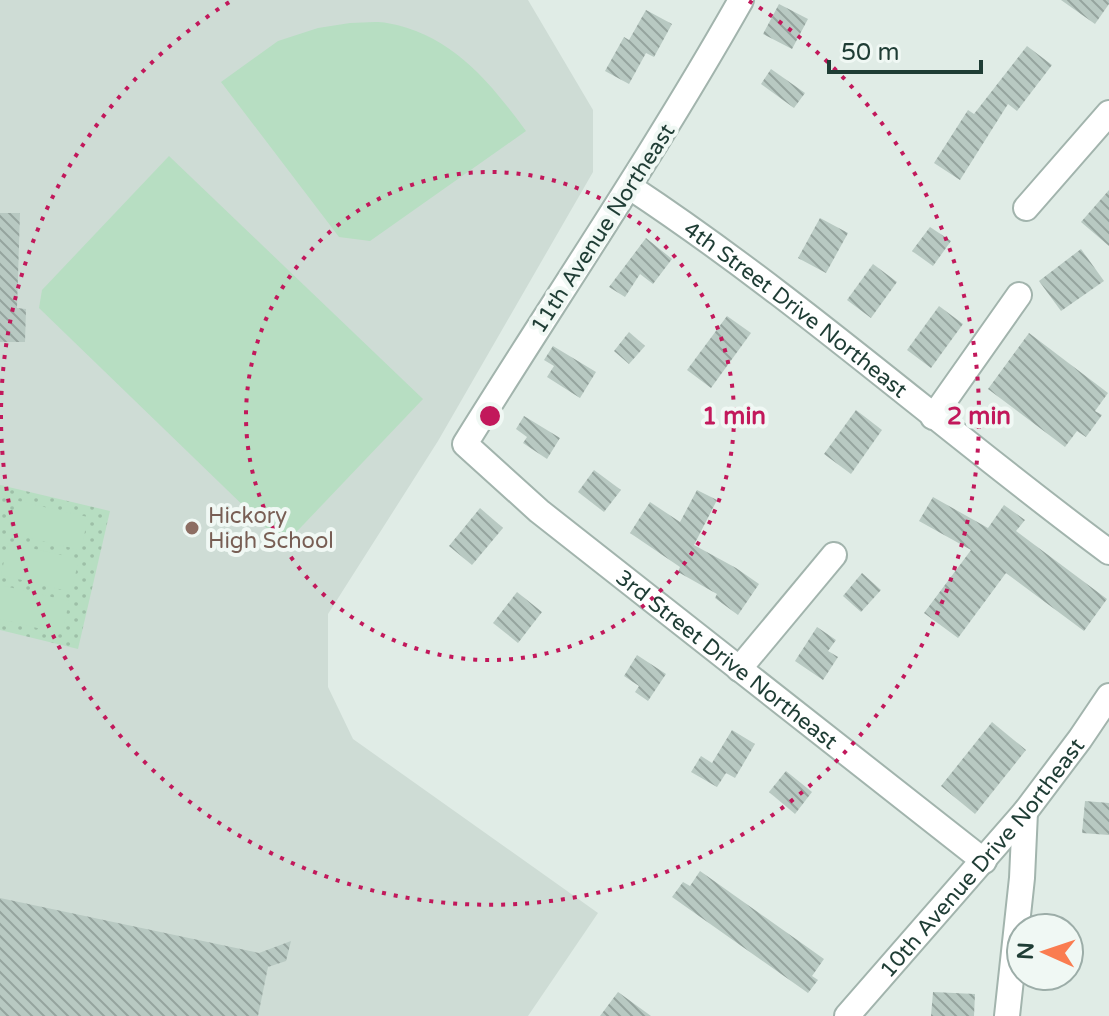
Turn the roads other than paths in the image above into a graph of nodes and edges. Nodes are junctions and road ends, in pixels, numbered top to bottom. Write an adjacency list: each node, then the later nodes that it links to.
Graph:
1 (741, 0): 3 (street, 11th Avenue Northeast)
2 (1109, 113): 4 (street)
3 (630, 187): 6 (street, 4th Street Drive Northeast); 7 (street, 11th Avenue Northeast)
4 (1026, 208)
5 (1019, 295): 6 (street)
6 (933, 417): 8 (street, 4th Street Drive Northeast)
7 (473, 451): 10 (street, 3rd Street Drive Northeast)
8 (1109, 552)
9 (834, 555): 10 (street)
10 (739, 669): 13 (street, 3rd Street Drive Northeast)
11 (1109, 696): 12 (street, 10th Avenue Drive Northeast)
12 (1025, 812): 13 (street, 10th Avenue Drive Northeast); 15 (street)
13 (984, 861): 14 (street, 10th Avenue Drive Northeast)
14 (847, 1016)
15 (1007, 1016)

